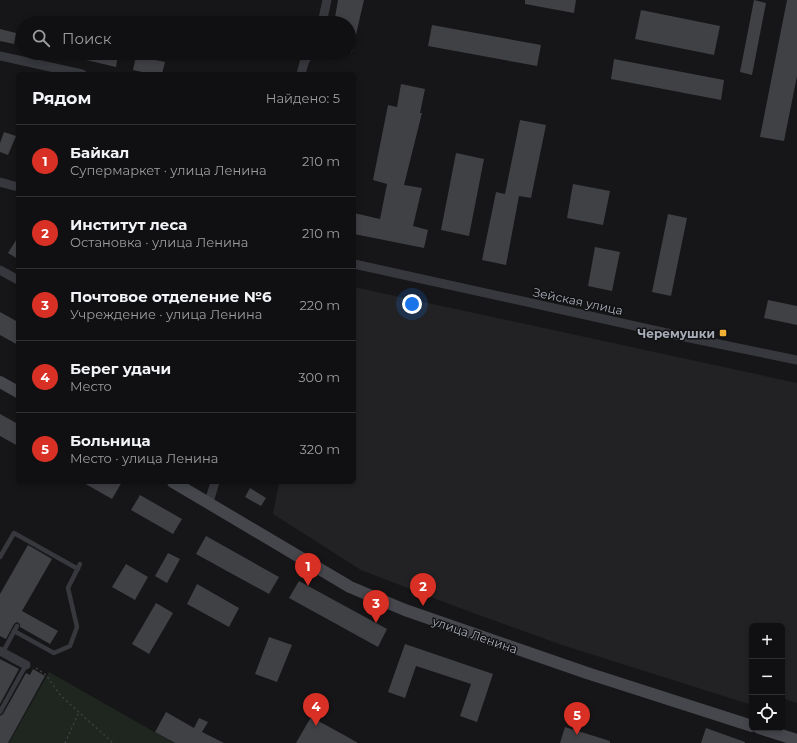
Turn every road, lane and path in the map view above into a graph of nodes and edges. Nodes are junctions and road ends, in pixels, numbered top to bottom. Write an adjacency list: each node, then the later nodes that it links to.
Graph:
1 (327, 0): 2 (street)
2 (324, 16)
3 (0, 56): 4 (street)
4 (16, 60)
5 (18, 60): 7 (street)
6 (306, 60): 8 (street)
7 (73, 72)
8 (302, 72)
9 (0, 182): 10 (street)
10 (16, 186)
11 (356, 264): 14 (street, Зейская улица)
12 (0, 270): 13 (street)
13 (16, 279)
14 (797, 360)
15 (0, 382): 16 (main road)
16 (16, 391)
17 (177, 484): 19 (main road, улица Ленина)
18 (214, 484): 19 (street)
19 (209, 502): 27 (main road, улица Ленина)
20 (0, 557): 22 (lane)
21 (18, 626): 22 (lane)
22 (14, 631): 23 (lane)
23 (1, 652): 24 (street)
24 (26, 666): 25 (lane); 26 (path)
25 (0, 712)
26 (79, 712): 30 (path); 31 (path)
27 (749, 725)
28 (768, 731): 29 (main road)
29 (797, 740)
30 (65, 743)
31 (113, 743)

